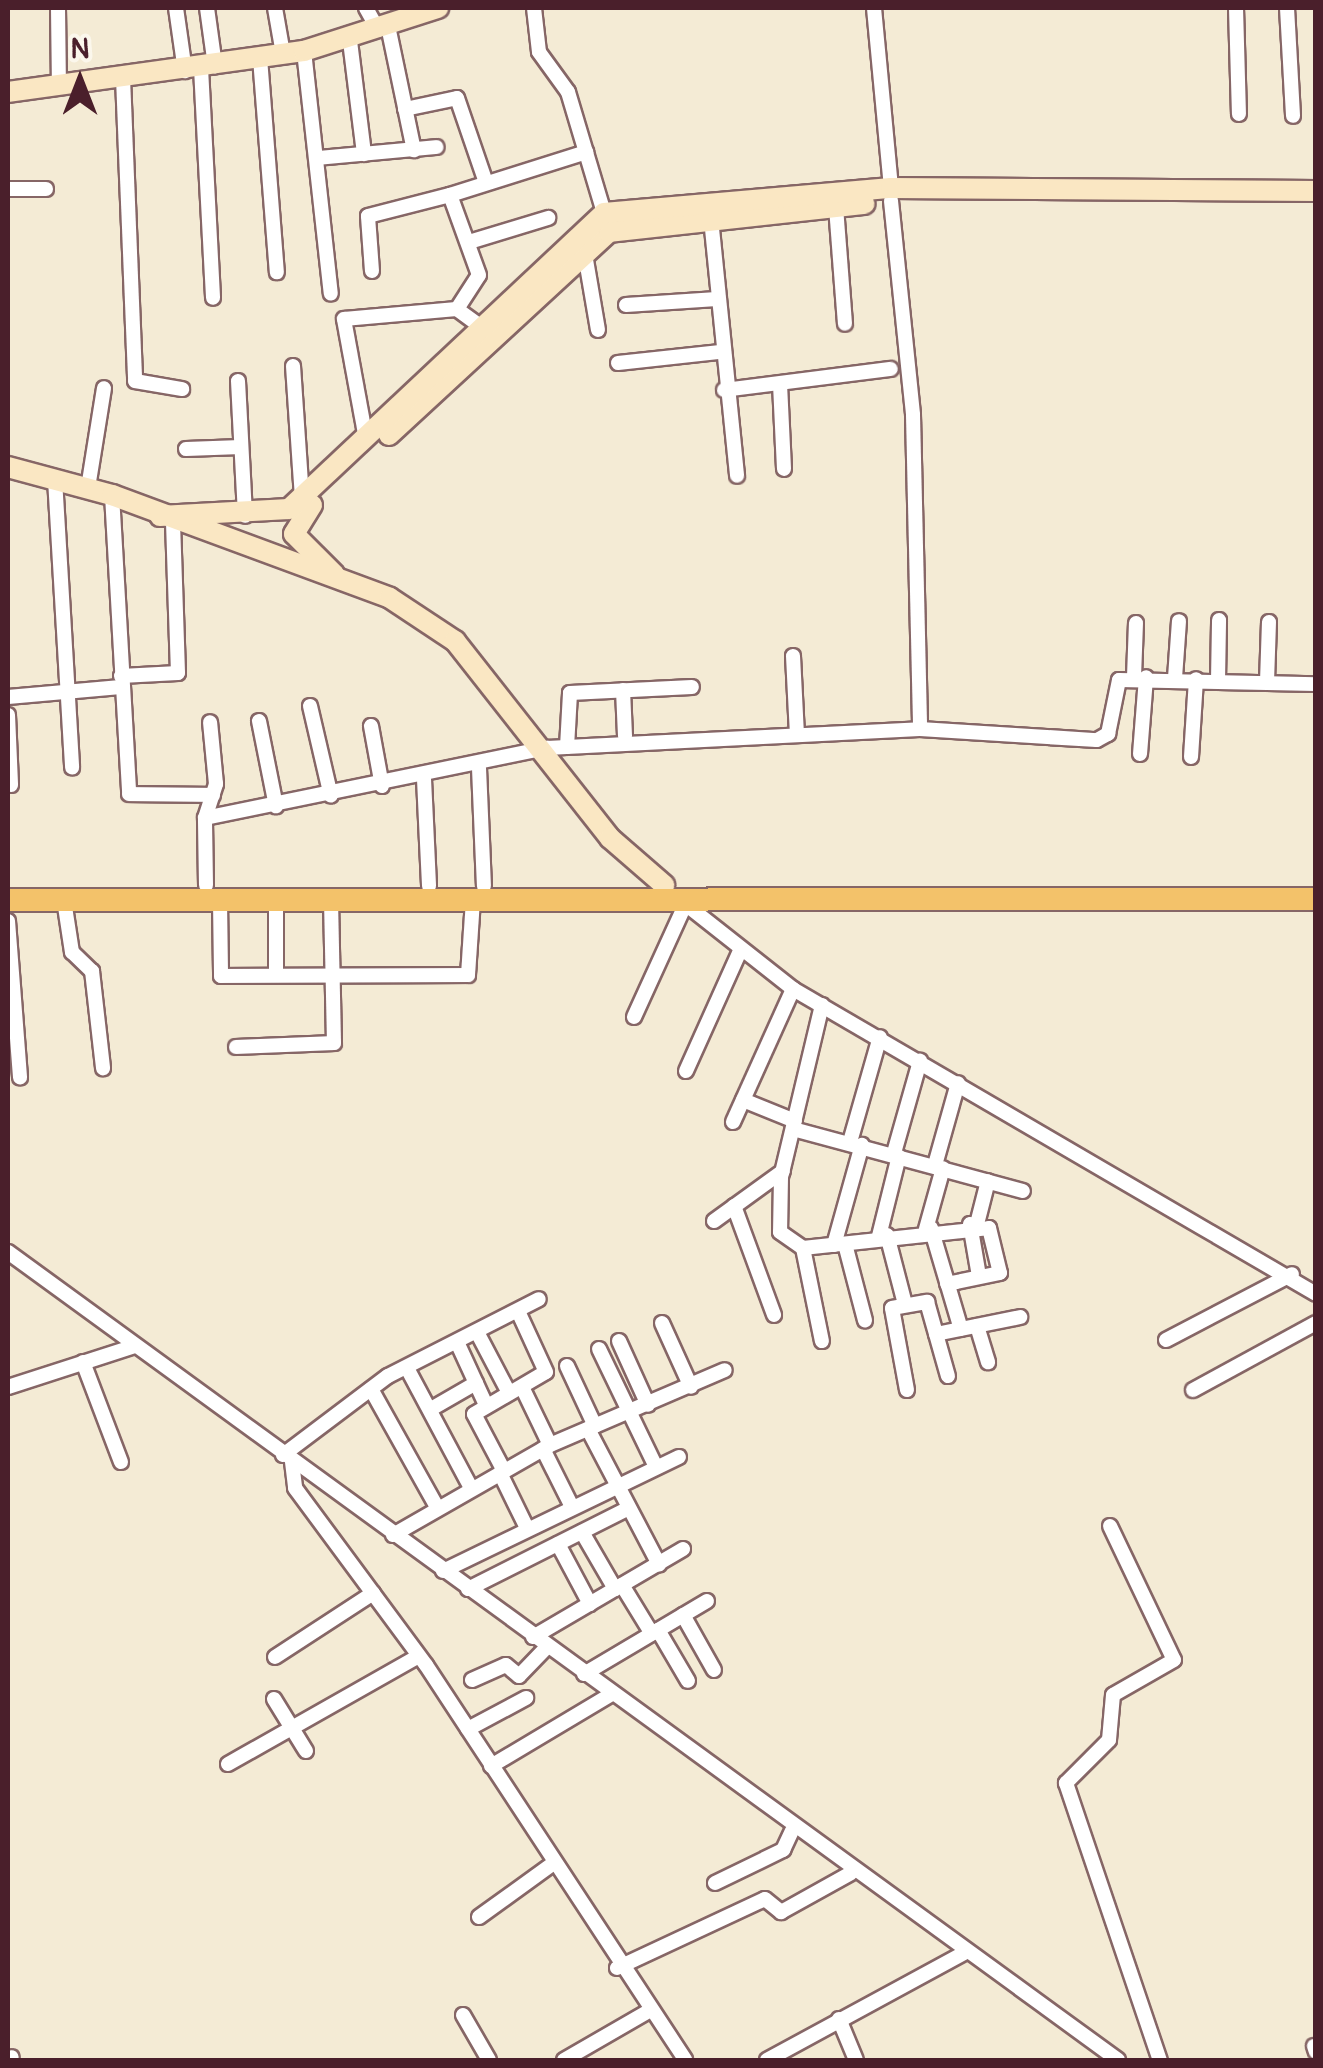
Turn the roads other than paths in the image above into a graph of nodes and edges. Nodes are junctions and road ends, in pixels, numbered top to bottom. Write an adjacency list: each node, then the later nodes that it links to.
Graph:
1 (58, 8): 18 (street)
2 (176, 8): 16 (street)
3 (206, 8): 16 (street)
4 (275, 8): 14 (street)
5 (366, 8): 12 (street)
6 (438, 8): 11 (street)
7 (534, 8): 25 (street)
8 (874, 8): 33 (street)
9 (1236, 8): 21 (street)
10 (1287, 8): 22 (street)
11 (410, 12): 12 (street)
12 (383, 28): 13 (street); 20 (street)
13 (350, 40): 14 (street); 26 (street)
14 (294, 52): 15 (street); 27 (street)
15 (260, 58): 16 (street); 42 (street)
16 (200, 68): 17 (street); 44 (street)
17 (123, 78): 18 (street); 58 (street)
18 (60, 86): 19 (street)
19 (8, 92)
20 (405, 109): 24 (street); 28 (street)
21 (1240, 114)
22 (1293, 116)
23 (436, 146): 24 (street)
24 (414, 150): 26 (street)
25 (586, 152): 28 (street); 36 (street)
26 (364, 154): 27 (street)
27 (318, 158): 43 (street)
28 (485, 180): 32 (street)
29 (8, 189): 30 (street)
30 (46, 189)
31 (1316, 190): 33 (street)
32 (450, 195): 39 (street); 41 (street)
33 (891, 195): 34 (street); 35 (street); 36 (street); 94 (street)
34 (1316, 201)
35 (836, 207): 38 (street); 48 (street)
36 (604, 213): 49 (street)
37 (548, 218): 39 (street)
38 (711, 219): 40 (street); 45 (street)
39 (468, 242): 47 (street)
40 (585, 254): 50 (street); 72 (street)
41 (372, 271)
42 (277, 272)
43 (330, 294)
44 (213, 298)
45 (717, 300): 46 (street); 51 (street)
46 (626, 304)
47 (457, 308): 49 (street); 60 (street)
48 (845, 324)
49 (480, 326): 60 (street)
50 (598, 330)
51 (720, 352): 52 (street); 59 (street)
52 (618, 364)
53 (293, 366): 69 (street)
54 (890, 369): 56 (street)
55 (238, 381): 61 (street)
56 (780, 384): 59 (street); 64 (street)
57 (104, 388): 67 (street)
58 (182, 389)
59 (724, 390): 65 (street)
60 (366, 439): 69 (street)
61 (241, 447): 62 (street); 70 (street)
62 (186, 450)
63 (8, 466): 66 (street)
64 (784, 470)
65 (737, 476)
66 (55, 479): 67 (street); 87 (street)
67 (88, 488): 68 (street)
68 (112, 495): 71 (street); 82 (street)
69 (302, 497): 70 (street)
70 (244, 516): 71 (street)
71 (167, 519): 72 (street); 82 (street)
72 (334, 574): 97 (street)
73 (1219, 620): 81 (street)
74 (1179, 621): 79 (street)
75 (1269, 622): 83 (street)
76 (1136, 623): 78 (street)
77 (794, 656): 95 (street)
78 (1140, 677): 79 (street); 94 (street); 98 (street)
79 (1175, 678): 80 (street)
80 (1196, 679): 81 (street); 99 (street)
81 (1218, 680): 83 (street)
82 (121, 681): 87 (street); 105 (street)
83 (1266, 682): 84 (street)
84 (1316, 684)
85 (692, 687): 86 (street)
86 (623, 690): 96 (street); 97 (street)
87 (68, 693): 88 (street); 100 (street)
88 (8, 697)
89 (310, 706): 106 (street)
90 (8, 714): 103 (street)
91 (259, 721): 107 (street)
92 (210, 722): 105 (street)
93 (371, 726): 104 (street)
94 (920, 729): 95 (street)
95 (797, 735): 97 (street)
96 (626, 736)
97 (557, 748): 101 (street); 115 (street)
98 (1140, 754)
99 (1191, 756)
100 (72, 767)
101 (478, 768): 102 (street); 112 (street)
102 (424, 779): 104 (street); 110 (street)
103 (11, 785)
104 (382, 786): 106 (street)
105 (213, 795): 108 (street)
106 (331, 796): 107 (street)
107 (276, 806): 108 (street)
108 (205, 818): 114 (street)
109 (8, 886): 114 (main road)
110 (430, 886): 112 (main road); 114 (main road)
111 (1316, 886): 113 (main road)
112 (478, 892): 115 (main road); 120 (main road); 123 (street)
113 (984, 892): 115 (main road); 116 (main road)
114 (213, 893): 118 (main road); 119 (main road); 124 (street)
115 (675, 895): 122 (street); 127 (street)
116 (1316, 899)
117 (8, 900): 118 (main road)
118 (64, 900): 131 (street)
119 (276, 900): 120 (main road); 124 (street)
120 (332, 900): 123 (street)
121 (8, 922): 133 (street)
122 (739, 952): 125 (street); 132 (street)
123 (334, 974): 124 (street); 129 (street)
124 (276, 975)
125 (793, 990): 126 (street); 135 (street)
126 (822, 1005): 128 (street); 137 (street)
127 (634, 1016)
128 (880, 1037): 130 (street); 138 (street)
129 (236, 1048)
130 (920, 1061): 134 (street); 139 (street)
131 (103, 1068)
132 (686, 1070)
133 (20, 1078)
134 (958, 1083): 140 (street); 152 (street)
135 (743, 1100): 136 (street); 137 (street)
136 (733, 1122)
137 (794, 1125): 138 (street); 141 (street)
138 (856, 1144): 139 (street); 149 (street)
139 (896, 1154): 140 (street); 148 (street)
140 (939, 1167): 142 (street); 147 (street)
141 (782, 1171): 144 (street); 150 (street)
142 (988, 1181): 143 (street); 146 (street)
143 (1023, 1191)
144 (734, 1206): 145 (street); 159 (street)
145 (714, 1221)
146 (973, 1224): 147 (street); 153 (street); 153 (street)
147 (928, 1228): 148 (street); 154 (street)
148 (883, 1236): 149 (street); 157 (street)
149 (840, 1244): 150 (street); 161 (street)
150 (803, 1248): 169 (street)
151 (8, 1252): 172 (street)
152 (1292, 1274): 155 (street); 168 (street)
153 (980, 1276): 154 (street)
154 (946, 1284): 165 (street)
155 (1316, 1294)
156 (539, 1299): 158 (street)
157 (905, 1304): 167 (street); 185 (street)
158 (518, 1311): 166 (street); 184 (street)
159 (774, 1315)
160 (1020, 1317): 164 (street)
161 (866, 1320)
162 (662, 1323): 182 (street)
163 (1316, 1324): 186 (street)
164 (977, 1326): 165 (street); 175 (street)
165 (961, 1329): 167 (street)
166 (477, 1332): 170 (street); 184 (street)
167 (936, 1334): 179 (street)
168 (1166, 1340)
169 (822, 1341)
170 (457, 1342): 177 (street); 180 (street)
171 (618, 1342): 187 (street)
172 (135, 1346): 174 (street); 194 (street)
173 (599, 1349): 190 (street)
174 (83, 1362): 181 (street); 195 (street)
175 (988, 1362)
176 (567, 1366): 191 (street)
177 (407, 1368): 183 (street); 189 (street)
178 (725, 1370): 182 (street)
179 (948, 1376)
180 (476, 1383): 188 (street); 189 (street)
181 (8, 1387)
182 (691, 1388): 187 (street)
183 (371, 1389): 194 (street); 201 (street)
184 (516, 1390): 188 (street); 192 (street)
185 (907, 1390)
186 (1193, 1390)
187 (648, 1405): 190 (street)
188 (486, 1406): 197 (street)
189 (431, 1408): 199 (street)
190 (628, 1413): 191 (street); 196 (street)
191 (591, 1427): 192 (street); 198 (street)
192 (547, 1447): 197 (street); 200 (street)
193 (679, 1457): 196 (street)
194 (287, 1458): 206 (street); 213 (street)
195 (120, 1462)
196 (656, 1467): 198 (street)
197 (502, 1472): 199 (street); 203 (street)
198 (614, 1486): 200 (street); 202 (street)
199 (471, 1488): 201 (street)
200 (572, 1507): 203 (street)
201 (438, 1509): 206 (street)
202 (627, 1509): 205 (street); 209 (street)
203 (526, 1526): 210 (street)
204 (1110, 1526): 250 (street)
205 (582, 1532): 207 (street); 211 (street)
206 (393, 1535): 210 (street)
207 (558, 1544): 212 (street); 215 (street)
208 (683, 1550): 209 (street)
209 (658, 1564): 211 (street)
210 (443, 1570): 212 (street)
211 (618, 1587): 215 (street); 217 (street)
212 (468, 1589): 218 (street)
213 (373, 1593): 220 (street); 221 (street)
214 (707, 1601): 216 (street)
215 (590, 1604): 218 (street)
216 (683, 1615): 217 (street); 222 (street)
217 (655, 1632): 223 (street); 225 (street)
218 (533, 1637): 219 (street)
219 (547, 1647): 223 (street); 224 (street)
220 (419, 1656): 229 (street); 230 (street)
221 (275, 1657)
222 (714, 1670)
223 (584, 1674): 226 (street)
224 (472, 1680)
225 (688, 1680)
226 (612, 1694): 233 (street); 234 (street)
227 (526, 1698): 230 (street)
228 (274, 1699): 229 (street)
229 (292, 1727): 231 (street); 232 (street)
230 (468, 1729): 233 (street)
231 (306, 1751)
232 (228, 1764)
233 (491, 1766): 235 (street)
234 (792, 1831): 236 (street); 237 (street)
235 (551, 1865): 238 (street); 240 (street)
236 (851, 1873): 239 (street); 240 (street)
237 (715, 1882)
238 (479, 1917)
239 (964, 1953): 243 (street); 249 (street)
240 (617, 1968): 241 (street)
241 (649, 2011): 245 (street); 246 (street)
242 (463, 2015): 244 (street)
243 (839, 2019): 247 (street); 248 (street)
244 (489, 2060)
245 (564, 2060)
246 (685, 2060)
247 (767, 2060)
248 (856, 2060)
249 (1118, 2060)
250 (1160, 2060)

